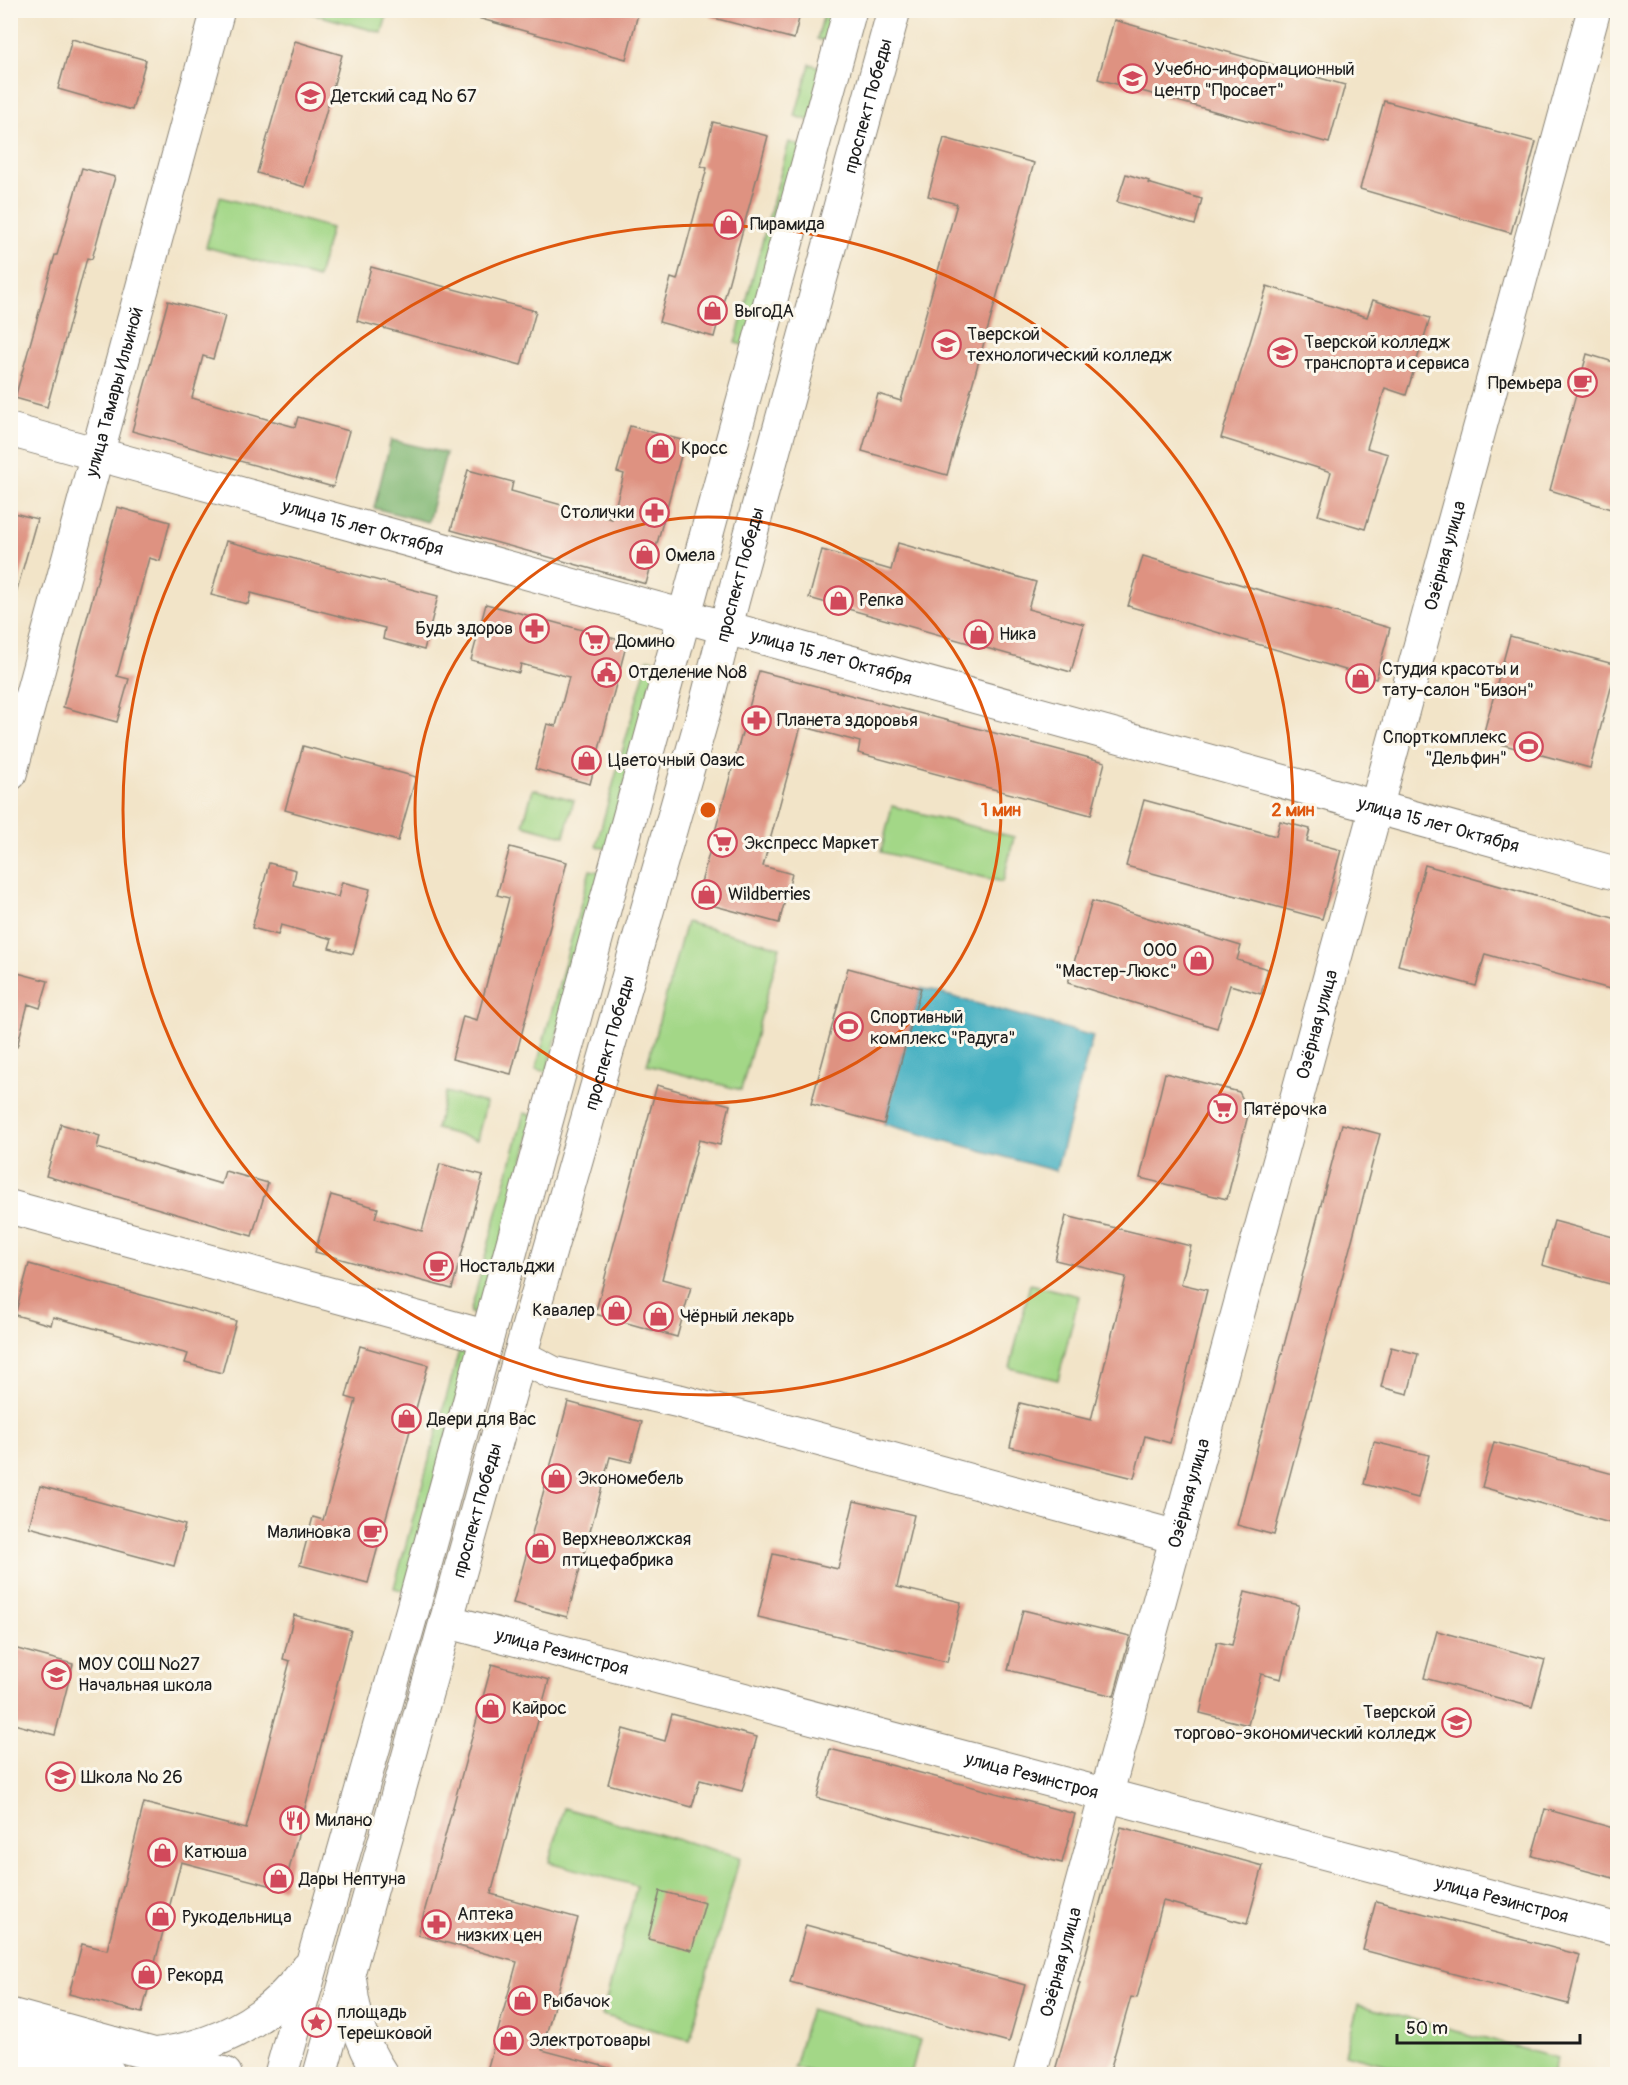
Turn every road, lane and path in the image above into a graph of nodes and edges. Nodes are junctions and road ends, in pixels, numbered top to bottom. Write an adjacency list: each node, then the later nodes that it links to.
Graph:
1 (218, 10): 6 (street, улица Тамары Ильиной)
2 (850, 10): 7 (street, проспект Победы)
3 (894, 10): 8 (street, проспект Победы)
4 (1594, 10): 10 (street, Озёрная улица)
5 (10, 430): 6 (street, улица 15 лет Октября)
6 (98, 454): 7 (street, улица 15 лет Октября); 9 (street, улица Тамары Ильиной)
7 (683, 616): 8 (street, улица 15 лет Октября); 13 (street, проспект Победы)
8 (726, 627): 10 (street, улица 15 лет Октября); 14 (street, проспект Победы)
9 (10, 774)
10 (1376, 807): 11 (street, улица 15 лет Октября); 15 (street, Озёрная улица)
11 (1617, 874)
12 (10, 1207): 13 (street)
13 (487, 1337): 19 (street, проспект Победы)
14 (520, 1356): 15 (street); 16 (street, проспект Победы)
15 (1176, 1537): 17 (street, Озёрная улица)
16 (446, 1621): 17 (street, улица Резинстроя); 20 (street, проспект Победы)
17 (1106, 1795): 18 (street, улица Резинстроя); 29 (street, Озёрная улица)
18 (1617, 1930)
19 (311, 1964): 23 (street); 26 (street, проспект Победы)
20 (350, 1970): 27 (street, проспект Победы); 28 (street)
21 (10, 2015): 23 (street)
22 (10, 2048): 24 (street)
23 (154, 2055): 25 (street)
24 (109, 2074)
25 (225, 2074)
26 (281, 2074)
27 (320, 2074)
28 (381, 2074)
29 (1030, 2074)

